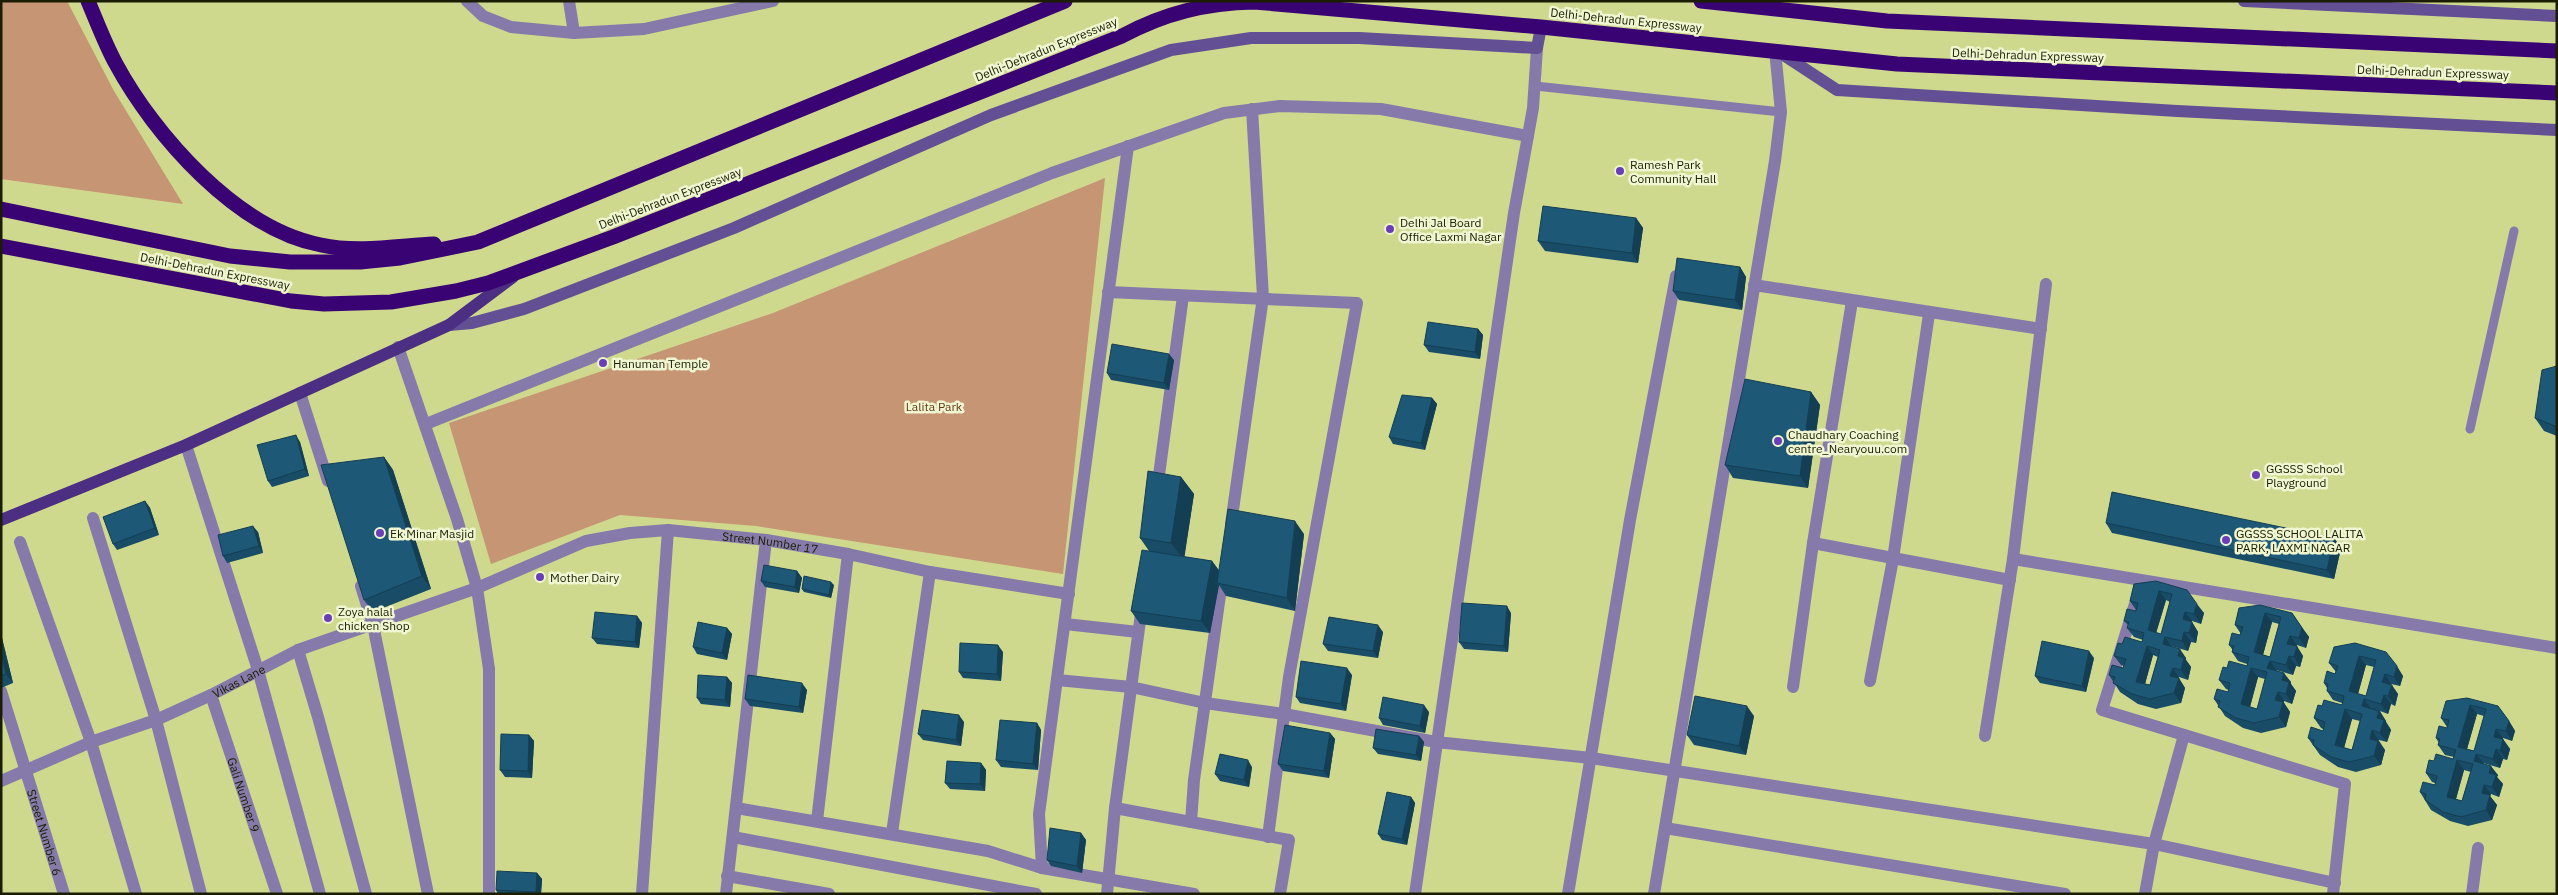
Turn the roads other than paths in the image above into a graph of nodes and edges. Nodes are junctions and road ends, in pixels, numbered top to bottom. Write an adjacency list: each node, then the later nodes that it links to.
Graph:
1 (88, 1): 23 (highway)
2 (468, 1): 10 (street)
3 (569, 1): 10 (street)
4 (773, 1): 10 (street)
5 (1065, 1): 23 (highway, Delhi-Dehradun Expressway)
6 (1701, 1): 13 (highway)
7 (2244, 1): 8 (street)
8 (2557, 16)
9 (1541, 27): 11 (street); 12 (highway, Delhi-Dehradun Expressway); 26 (highway, Delhi-Dehradun Expressway)
10 (574, 33)
11 (1538, 48): 14 (street); 34 (street)
12 (1775, 50): 15 (highway, Delhi-Dehradun Expressway); 17 (street); 18 (street)
13 (2557, 51)
14 (1535, 86): 17 (lane); 19 (street)
15 (2557, 93)
16 (1252, 109): 19 (street); 20 (street); 31 (street)
17 (1781, 112): 28 (street)
18 (2557, 130)
19 (1528, 136): 79 (street)
20 (1128, 146): 29 (street); 38 (street)
21 (1, 209): 23 (highway, Delhi-Dehradun Expressway)
22 (2514, 231): 39 (lane)
23 (478, 242)
24 (1, 246): 26 (highway, Delhi-Dehradun Expressway)
25 (1677, 271): 80 (street)
26 (519, 272): 34 (main road)
27 (2046, 284): 35 (street)
28 (1754, 285): 32 (street); 82 (street)
29 (1108, 292): 30 (street); 60 (street)
30 (1183, 296): 31 (street); 42 (street)
31 (1263, 297): 46 (street); 74 (street)
32 (1852, 301): 33 (street); 49 (street)
33 (1929, 314): 35 (street); 52 (street)
34 (449, 324): 36 (main road)
35 (2040, 329): 53 (street)
36 (398, 347): 37 (main road); 38 (street)
37 (300, 393): 40 (main road); 41 (street)
38 (426, 424): 58 (street)
39 (2470, 429)
40 (186, 445): 44 (main road); 66 (street)
41 (332, 495)
42 (1155, 504)
43 (93, 518): 75 (street)
44 (1, 520)
45 (668, 530): 47 (street, Street Number 17); 58 (street, Street Number 17); 106 (street)
46 (1228, 539)
47 (766, 540): 50 (street, Street Number 17); 84 (street)
48 (20, 542): 78 (street)
49 (1813, 543): 52 (street); 70 (street)
50 (848, 554): 54 (street, Street Number 17); 86 (street)
51 (1226, 558): 73 (street)
52 (1893, 559): 57 (street); 68 (street)
53 (2013, 559): 56 (street); 57 (street)
54 (930, 572): 60 (street, Street Number 17); 89 (street)
55 (358, 578): 62 (street)
56 (2143, 579): 64 (street); 76 (street)
57 (2010, 580): 77 (street)
58 (477, 588): 62 (street, Vikas Lane); 105 (street)
59 (1144, 593): 63 (street)
60 (1069, 594): 61 (street)
61 (1065, 624): 63 (street); 67 (street)
62 (373, 625): 65 (street, Vikas Lane); 104 (street)
63 (1138, 632): 69 (street)
64 (2557, 648)
65 (298, 650): 66 (street, Vikas Lane); 103 (street)
66 (258, 670): 72 (street, Vikas Lane); 102 (street)
67 (1057, 680): 69 (street); 94 (street)
68 (1870, 681)
69 (1131, 687): 73 (street); 85 (street)
70 (1793, 688)
71 (1, 691): 81 (street, Street Number 6)
72 (211, 695): 75 (street, Vikas Lane); 101 (street, Gali Number 9)
73 (1205, 703): 74 (street); 87 (street)
74 (1284, 714): 79 (street); 91 (street)
75 (156, 720): 78 (street, Vikas Lane); 100 (street)
76 (2184, 735): 92 (street); 97 (street)
77 (1984, 736)
78 (91, 742): 81 (street, Vikas Lane); 99 (street)
79 (1436, 742): 80 (street); 113 (street)
80 (1591, 758): 82 (street); 114 (street)
81 (26, 769): 83 (street, Vikas Lane); 98 (street, Street Number 6)
82 (1674, 772): 88 (street); 92 (street)
83 (1, 781)
84 (736, 808): 86 (street); 90 (street)
85 (1115, 808): 87 (street); 96 (street)
86 (817, 821): 89 (street)
87 (1191, 822): 91 (street)
88 (1665, 828): 115 (street); 116 (street)
89 (892, 833): 94 (street)
90 (733, 837): 95 (street); 109 (street)
91 (1268, 837): 112 (street)
92 (2154, 844): 97 (street); 117 (street)
93 (2478, 848): 118 (street)
94 (1042, 868): 96 (street)
95 (727, 876): 107 (street); 108 (street)
96 (1108, 880): 110 (street); 111 (street)
97 (2334, 888)
98 (64, 894)
99 (136, 894)
100 (200, 894)
101 (277, 894)
102 (320, 894)
103 (366, 894)
104 (428, 894)
105 (490, 894)
106 (642, 894)
107 (726, 894)
108 (829, 894)
109 (1036, 894)
110 (1107, 894)
111 (1194, 894)
112 (1280, 894)
113 (1415, 894)
114 (1568, 894)
115 (1654, 894)
116 (2065, 894)
117 (2145, 894)
118 (2472, 894)

